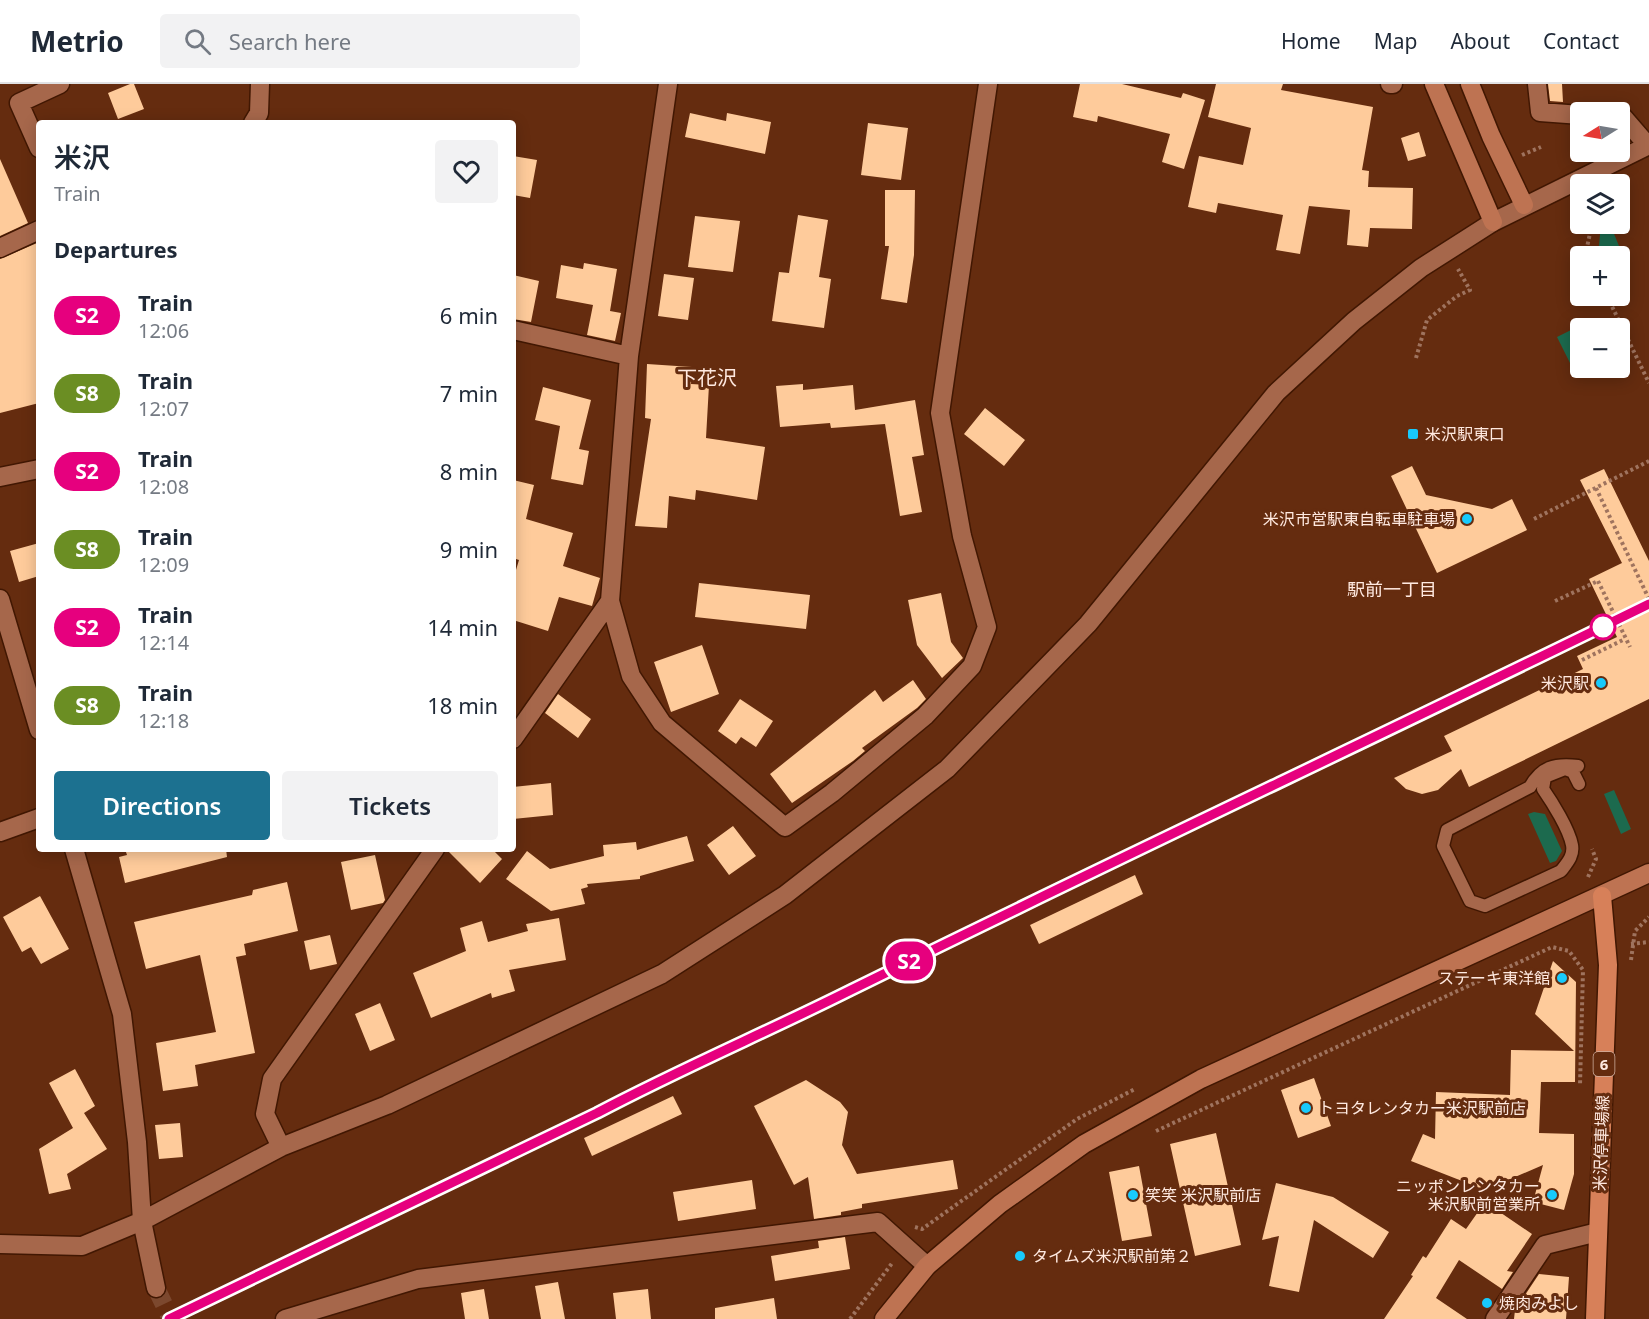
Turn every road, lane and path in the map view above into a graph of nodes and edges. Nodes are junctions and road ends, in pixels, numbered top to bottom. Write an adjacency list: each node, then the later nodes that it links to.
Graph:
1 (60, 84): 11 (street)
2 (260, 84): 9 (street)
3 (668, 84): 20 (street)
4 (988, 84): 30 (street)
5 (1434, 84): 14 (street)
6 (1470, 84): 13 (street)
7 (1537, 84): 8 (street)
8 (1570, 114)
9 (255, 120)
10 (1630, 126): 12 (street)
11 (36, 141)
12 (1648, 145): 13 (street)
13 (1524, 205): 14 (street)
14 (1493, 222): 17 (street)
15 (36, 231): 16 (street)
16 (0, 248)
17 (1448, 251): 21 (path); 53 (street)
18 (1612, 306): 22 (path)
19 (516, 331): 20 (street)
20 (629, 356): 30 (street)
21 (1416, 358)
22 (1649, 383)
23 (1649, 461): 26 (path)
24 (36, 470): 25 (street)
25 (0, 477)
26 (1596, 488): 27 (path); 29 (path)
27 (1534, 519)
28 (0, 599): 35 (street)
29 (1649, 599)
30 (610, 601): 36 (street)
31 (1555, 601): 32 (path, bridge)
32 (1626, 639): 33 (path, bridge); 34 (path)
33 (1629, 647)
34 (1582, 660)
35 (36, 720)
36 (516, 735)
37 (1578, 766): 39 (lane)
38 (1579, 784): 40 (lane)
39 (1530, 787): 40 (lane); 40 (lane)
40 (1543, 789)
41 (36, 819): 42 (street)
42 (0, 832)
43 (75, 852): 54 (street)
44 (433, 852): 53 (street)
45 (1649, 873): 46 (street)
46 (1602, 896): 55 (main road, 米沢停車場線 / 6); 58 (street)
47 (1649, 917): 48 (path)
48 (1649, 942)
49 (1583, 953): 50 (path)
50 (1575, 957): 51 (path); 52 (path)
51 (1580, 1096)
52 (1154, 1132)
53 (281, 1147): 54 (street)
54 (142, 1221): 56 (street); 59 (street)
55 (1598, 1232): 63 (street); 64 (main road, 米沢停車場線 / 6)
56 (0, 1244)
57 (893, 1256): 61 (path)
58 (927, 1266): 60 (street); 62 (street)
59 (156, 1288)
60 (285, 1319)
61 (850, 1319)
62 (884, 1319)
63 (1495, 1319)
64 (1595, 1319)

